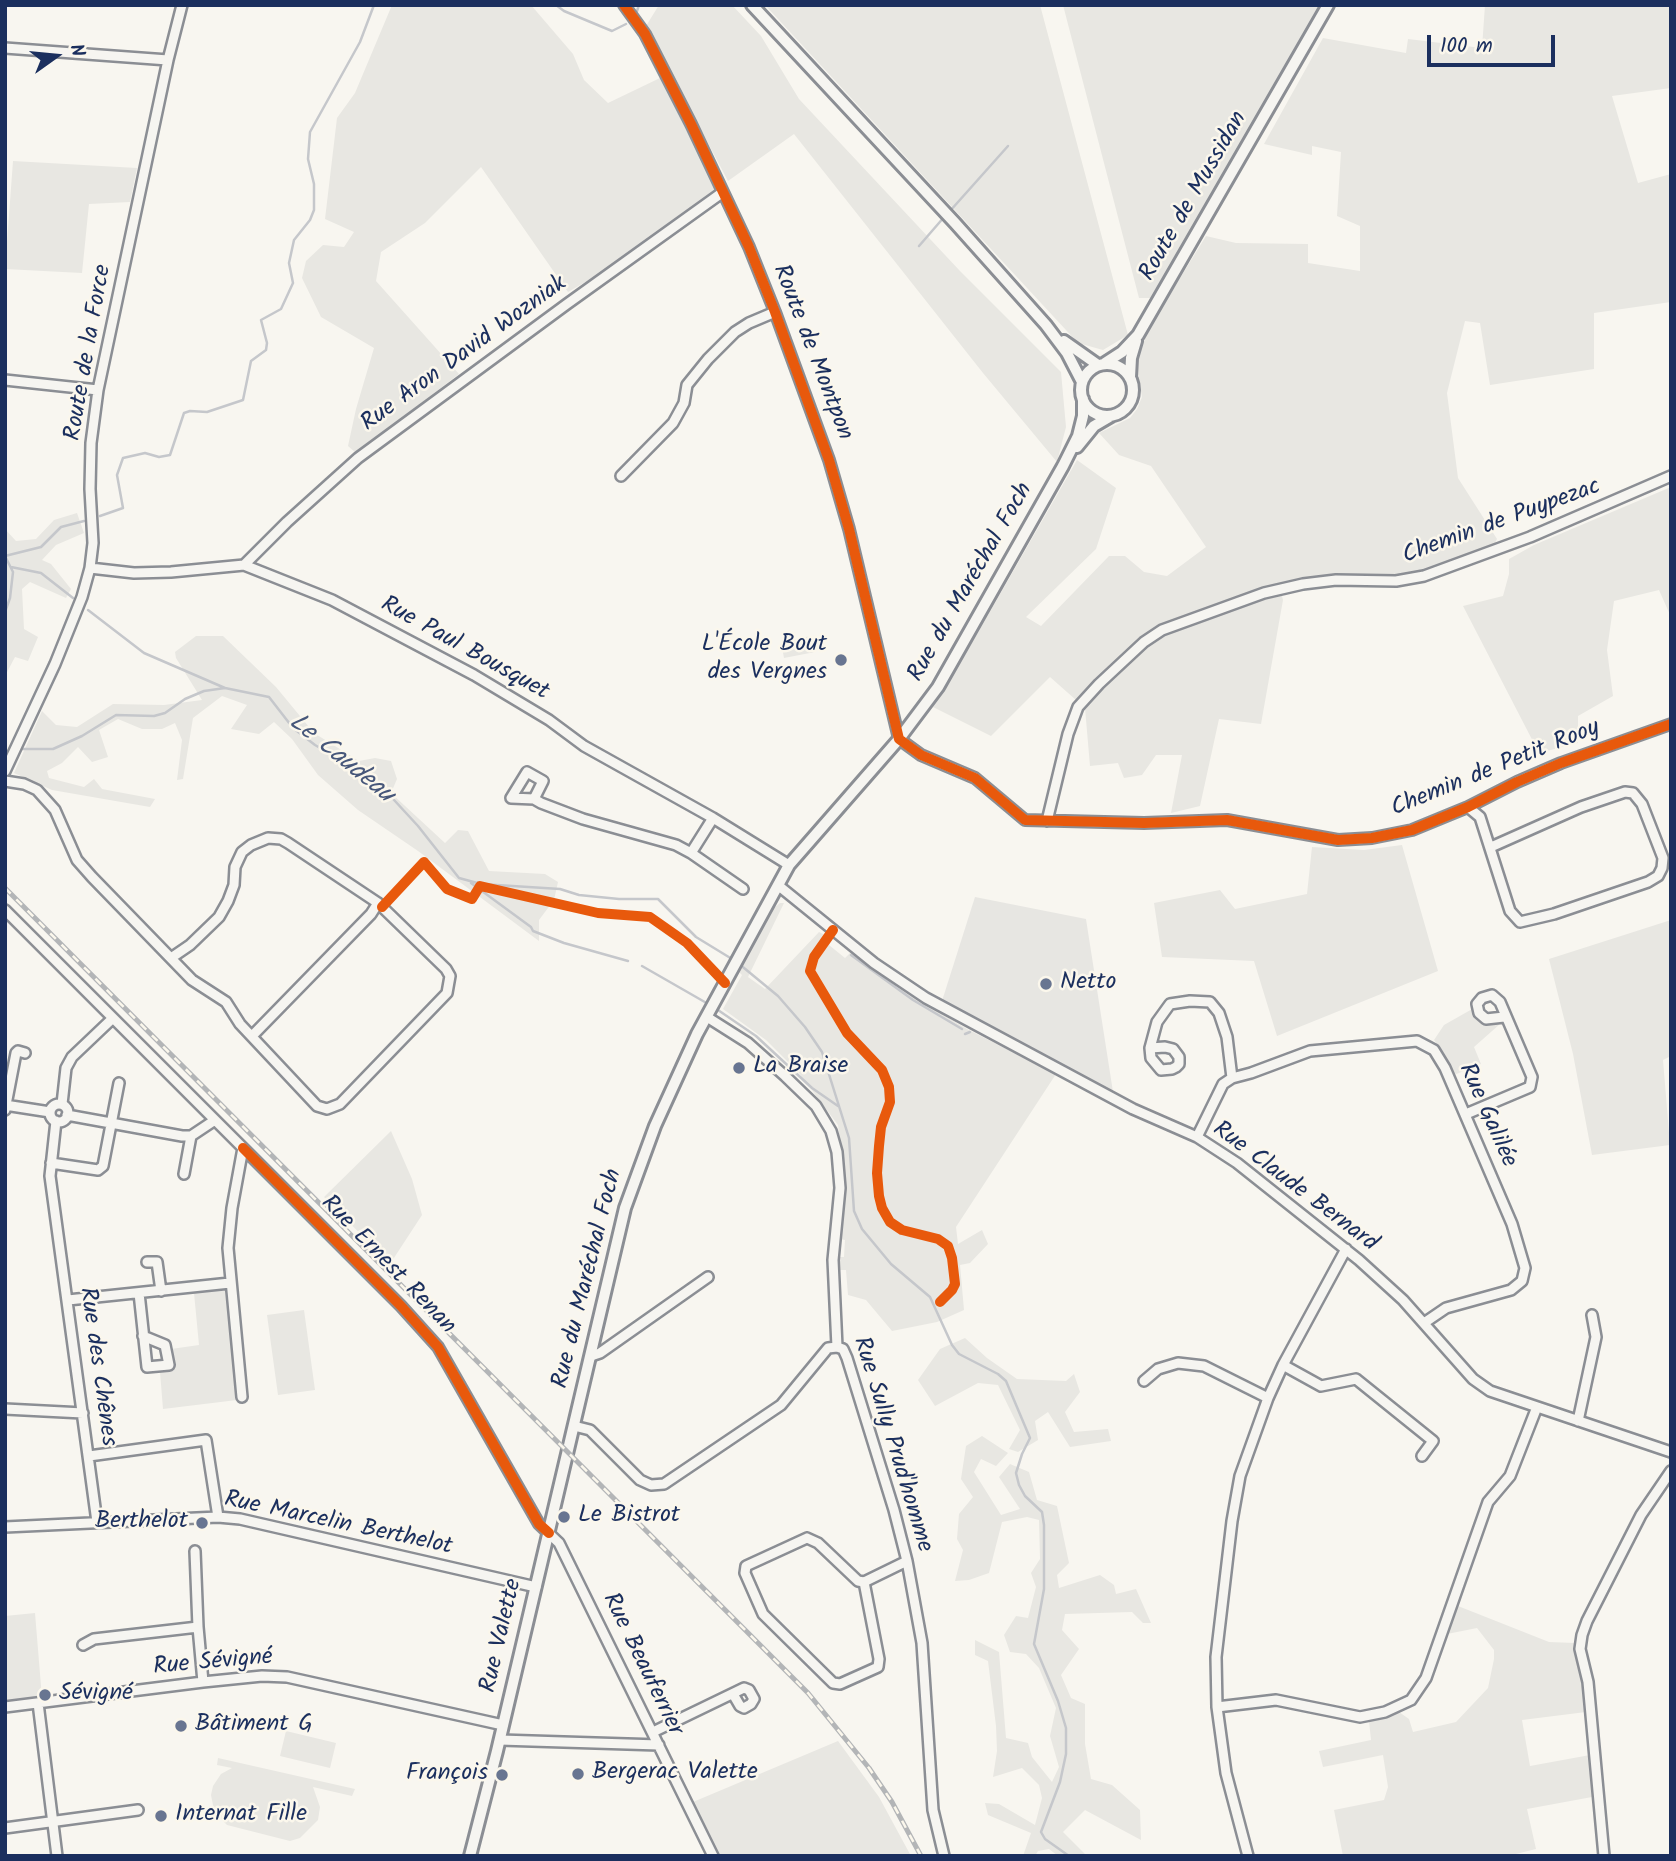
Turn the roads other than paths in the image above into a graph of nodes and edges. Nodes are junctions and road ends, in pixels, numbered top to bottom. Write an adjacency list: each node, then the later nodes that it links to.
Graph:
1 (181, 5): 7 (street, Route de la Force)
2 (624, 5): 9 (street, Route de Montpon)
3 (752, 5): 11 (main road)
4 (1328, 5): 8 (main road, Route de Mussidan)
5 (1334, 5): 8 (main road, Route de Mussidan)
6 (5, 48): 7 (street)
7 (167, 60): 17 (street, Route de la Force)
8 (1287, 80): 12 (main road, Route de Mussidan)
9 (723, 192): 10 (street, Route de Montpon); 23 (street, Rue Aron David Wozniak)
10 (775, 312): 21 (street); 26 (street, Route de Montpon)
11 (1046, 325): 13 (main road); 16 (main road)
12 (1138, 335): 13 (main road, Route de Mussidan); 14 (main road, Route de Mussidan)
13 (1101, 364): 14 (main road); 16 (main road)
14 (1130, 377): 19 (main road)
15 (5, 380): 17 (street)
16 (1082, 382): 18 (main road)
17 (98, 390): 24 (street, Route de la Force)
18 (1083, 399): 19 (main road); 20 (main road, Rue du Maréchal Foch)
19 (1112, 416): 20 (main road, Rue du Maréchal Foch)
20 (1063, 466): 26 (main road, Rue du Maréchal Foch)
21 (621, 476)
22 (1671, 477): 32 (street, Chemin de Puypezac)
23 (243, 565): 24 (street, Rue Paul Bousquet); 31 (street, Rue Paul Bousquet)
24 (90, 568): 27 (street, Route de la Force)
25 (1671, 724): 30 (street, Chemin de Petit Rooy)
26 (899, 739): 32 (street, Chemin de Petit Rooy); 35 (main road, Rue du Maréchal Foch)
27 (5, 771)
28 (5, 781): 40 (street)
29 (534, 799): 34 (street)
30 (1468, 807): 32 (street, Chemin de Petit Rooy); 33 (street)
31 (713, 818): 34 (street); 35 (street, Rue Paul Bousquet)
32 (1047, 821)
33 (1491, 847): 33 (street)
34 (691, 853): 37 (street)
35 (789, 865): 36 (main road, Rue du Maréchal Foch)
36 (779, 886): 41 (main road, Rue du Maréchal Foch); 58 (street, Rue Claude Bernard)
37 (743, 889)
38 (378, 903): 40 (street); 44 (street); 44 (street)
39 (5, 910): 43 (street, Rue Ernest Renan)
40 (171, 958): 44 (street)
41 (708, 1014): 72 (street, Rue Sully Prud'homme); 73 (main road, Rue du Maréchal Foch)
42 (1504, 1017): 52 (street)
43 (113, 1018): 49 (street); 54 (street, Rue Ernest Renan)
44 (252, 1036)
45 (1150, 1048): 47 (street)
46 (24, 1053): 50 (street)
47 (1231, 1078): 52 (street, Rue Galilée); 58 (street)
48 (119, 1083): 56 (street)
49 (62, 1104): 51 (street); 53 (street)
50 (6, 1106): 51 (street)
51 (50, 1112): 55 (street)
52 (1466, 1114): 70 (street, Rue Galilée)
53 (67, 1115): 55 (street); 56 (street)
54 (215, 1120): 57 (street); 59 (street, Rue Ernest Renan)
55 (57, 1121): 60 (street, Rue des Chênes)
56 (111, 1122): 57 (street); 60 (street)
57 (191, 1136): 61 (street)
58 (1197, 1137): 62 (street, Rue Claude Bernard)
59 (243, 1148): 65 (street); 90 (street, Rue Ernest Renan)
60 (51, 1163): 68 (street, Rue des Chênes)
61 (184, 1174)
62 (1346, 1249): 70 (street, Rue Claude Bernard); 74 (street)
63 (147, 1262): 66 (street)
64 (708, 1277): 73 (street)
65 (230, 1283): 66 (street); 76 (street)
66 (161, 1290): 67 (street)
67 (138, 1293): 68 (street); 71 (street)
68 (68, 1300): 80 (street, Rue des Chênes)
69 (1592, 1315): 81 (street)
70 (1424, 1323): 78 (street, Rue Claude Bernard)
71 (143, 1336)
72 (837, 1347): 82 (street); 92 (street, Rue Sully Prud'homme)
73 (591, 1356): 82 (main road, Rue du Maréchal Foch)
74 (1283, 1365): 77 (street); 85 (street)
75 (1144, 1381): 77 (street)
76 (242, 1397)
77 (1268, 1398): 101 (street)
78 (1537, 1407): 81 (street, Rue Claude Bernard); 101 (street)
79 (5, 1409): 80 (street)
80 (83, 1413): 84 (street, Rue des Chênes)
81 (1578, 1420): 83 (street, Rue Claude Bernard)
82 (575, 1426): 90 (main road, Rue Valette)
83 (1671, 1452)
84 (89, 1456): 87 (street); 88 (street, Rue des Chênes)
85 (1422, 1456)
86 (1671, 1471): 114 (street)
87 (218, 1517): 88 (street, Rue Marcelin Berthelot); 94 (street, Rue Marcelin Berthelot)
88 (97, 1522): 89 (street, Rue Marcelin Berthelot)
89 (5, 1527)
90 (549, 1533): 94 (main road, Rue Valette); 103 (street, Rue Beauferrier)
91 (195, 1551): 95 (street)
92 (907, 1561): 93 (street); 112 (street, Rue Sully Prud'homme)
93 (864, 1582): 93 (street)
94 (536, 1587): 102 (main road, Rue Valette)
95 (198, 1627): 96 (street); 97 (street)
96 (83, 1645)
97 (203, 1682): 99 (street, Rue Sévigné); 102 (street, Rue Sévigné)
98 (733, 1693): 103 (street)
99 (38, 1703): 100 (street, Rue Sévigné); 107 (street)
100 (5, 1707)
101 (1217, 1707): 113 (street)
102 (503, 1725): 104 (main road, Rue Valette)
103 (653, 1732): 105 (street, Rue Beauferrier)
104 (500, 1740): 105 (street); 110 (main road, Rue Valette)
105 (659, 1745): 111 (street, Rue Beauferrier)
106 (138, 1810): 107 (street)
107 (52, 1822): 108 (street); 109 (street)
108 (5, 1828)
109 (57, 1856)
110 (470, 1856)
111 (713, 1856)
112 (944, 1856)
113 (1248, 1856)
114 (1604, 1856)

